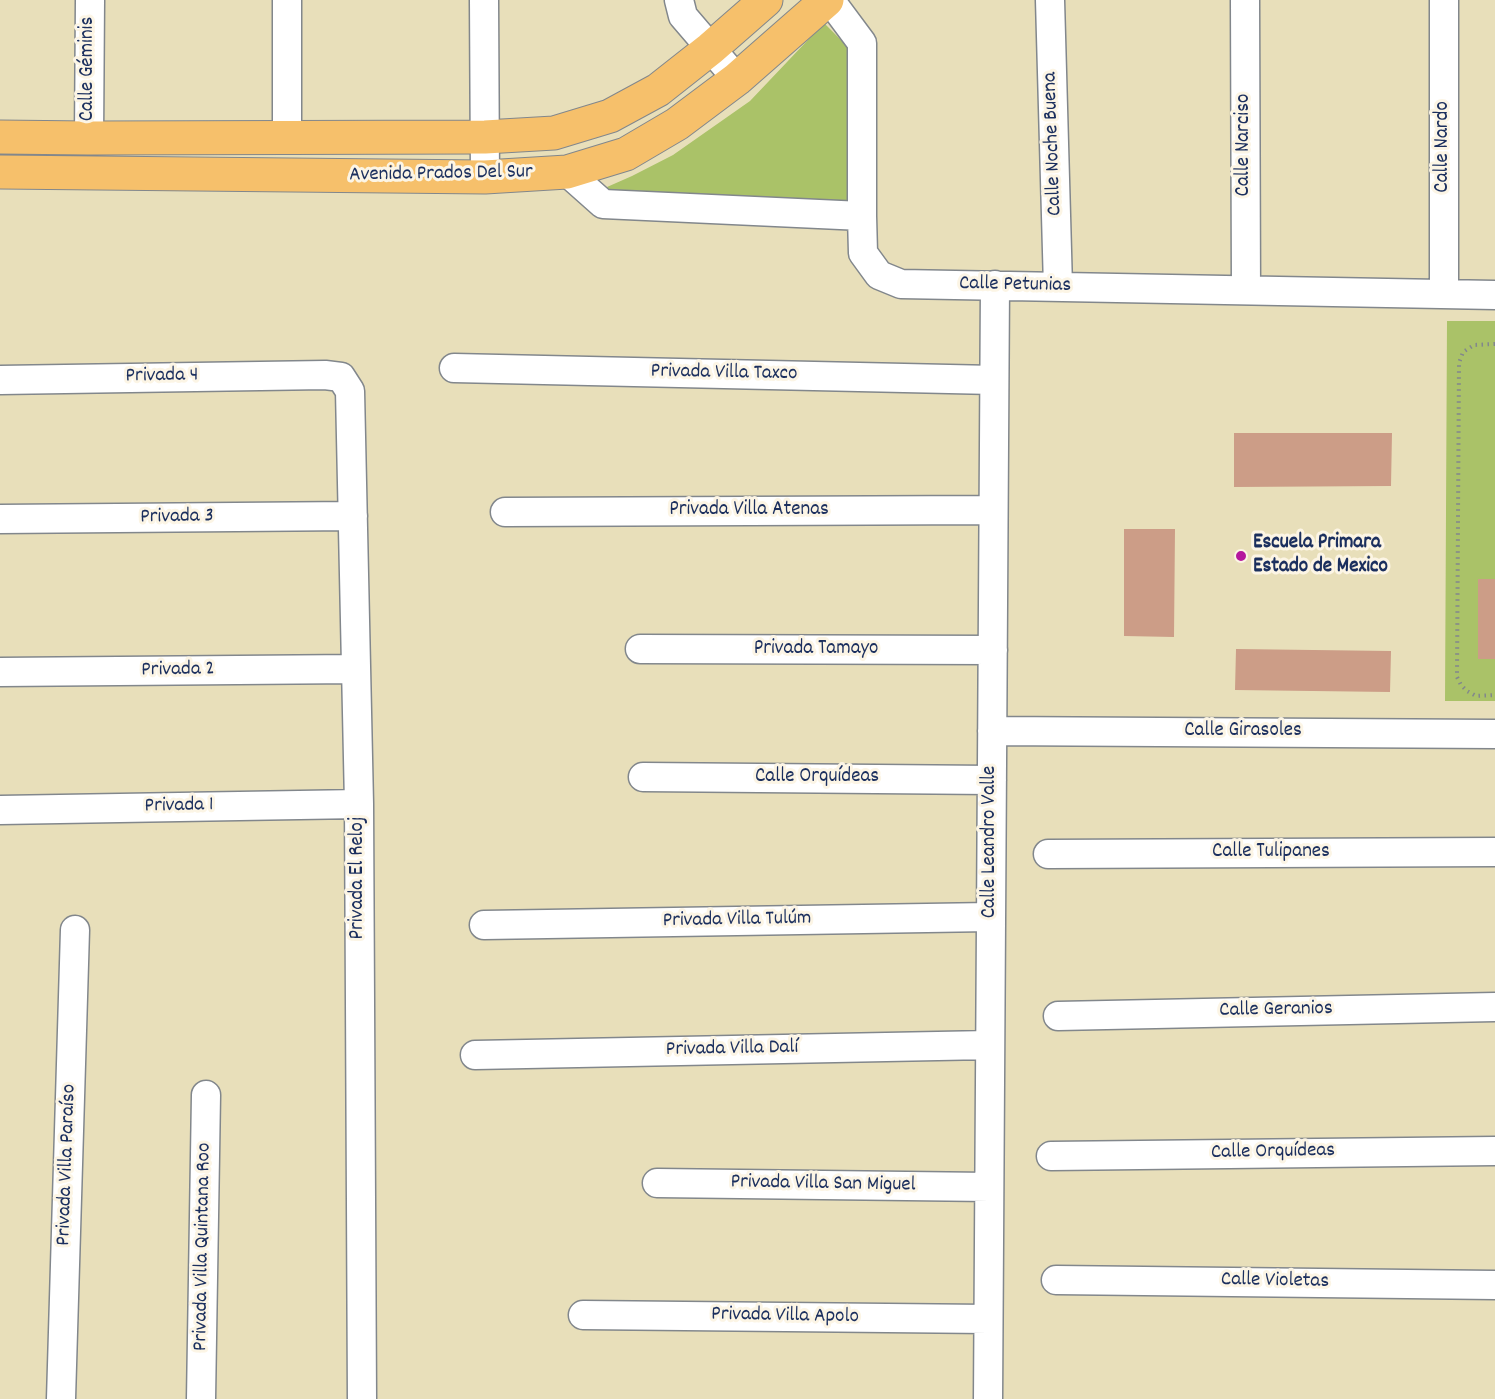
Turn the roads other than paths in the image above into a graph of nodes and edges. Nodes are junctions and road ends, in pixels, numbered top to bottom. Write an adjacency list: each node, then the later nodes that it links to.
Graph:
1 (90, 0): 14 (street, Calle Géminis)
2 (287, 0): 15 (street)
3 (484, 0): 13 (street)
4 (679, 0): 10 (street)
5 (766, 0): 10 (main road, Avenida Prados Del Sur)
6 (828, 0): 11 (main road, Avenida Prados Del Sur); 19 (street, Calle Petunias)
7 (1050, 0): 21 (street, Calle Noche Buena)
8 (1245, 0): 22 (street, Calle Narciso)
9 (1444, 0): 23 (street, Calle Nardo)
10 (710, 49): 11 (street); 13 (main road, Avenida Prados Del Sur)
11 (737, 79): 17 (main road, Avenida Prados Del Sur)
12 (0, 137): 14 (main road, Avenida Prados Del Sur)
13 (485, 137): 15 (main road, Avenida Prados Del Sur); 18 (street)
14 (89, 138): 15 (main road, Avenida Prados Del Sur)
15 (287, 138)
16 (0, 172): 18 (main road, Avenida Prados Del Sur)
17 (567, 172): 18 (main road, Avenida Prados Del Sur); 19 (street)
18 (485, 177)
19 (862, 216): 20 (street, Calle Petunias)
20 (995, 285): 21 (street, Calle Petunias); 28 (street, Calle Leandro Valle)
21 (1058, 287): 22 (street, Calle Petunias)
22 (1246, 290): 23 (street, Calle Petunias)
23 (1444, 293): 24 (street, Calle Petunias)
24 (1495, 295)
25 (454, 368): 28 (street, Privada Villa Taxco)
26 (325, 375): 27 (street, Privada 4); 31 (street, Privada El Reloj)
27 (0, 380)
28 (994, 380): 29 (street, Calle Leandro Valle)
29 (993, 510): 30 (street, Privada Villa Atenas); 34 (street, Calle Leandro Valle)
30 (505, 512)
31 (353, 516): 32 (street, Privada 3); 35 (street, Privada El Reloj)
32 (0, 519)
33 (640, 650): 34 (street, Privada Tamayo)
34 (993, 650): 37 (street, Calle Leandro Valle)
35 (356, 669): 36 (street, Privada 2); 41 (street, Privada El Reloj)
36 (0, 672)
37 (992, 731): 38 (street, Calle Girasoles); 40 (street, Calle Leandro Valle)
38 (1495, 734)
39 (643, 777): 40 (street, Calle Orquídeas)
40 (992, 780): 45 (street, Calle Leandro Valle)
41 (359, 804): 42 (street, Privada 1); 63 (street, Privada El Reloj)
42 (0, 810)
43 (1495, 852): 44 (street, Calle Tulipanes)
44 (1048, 854)
45 (990, 918): 46 (street, Privada Villa Tulúm); 50 (street, Calle Leandro Valle)
46 (484, 925)
47 (75, 930): 61 (street, Privada Villa Paraíso)
48 (1495, 1007): 49 (street, Calle Geranios)
49 (1058, 1016)
50 (989, 1045): 51 (street, Privada Villa Dalí); 56 (street, Calle Leandro Valle)
51 (475, 1055)
52 (206, 1095): 62 (street, Privada Villa Quintana Roo)
53 (1495, 1151): 54 (street, Calle Orquídeas)
54 (1051, 1156)
55 (657, 1183): 56 (street, Privada Villa San Miguel)
56 (989, 1187): 60 (street, Calle Leandro Valle)
57 (1056, 1280): 58 (street, Calle Violetas)
58 (1495, 1285)
59 (583, 1315): 60 (street, Privada Villa Apolo)
60 (988, 1320): 64 (street, Calle Leandro Valle)
61 (62, 1399)
62 (201, 1399)
63 (362, 1399)
64 (988, 1399)

